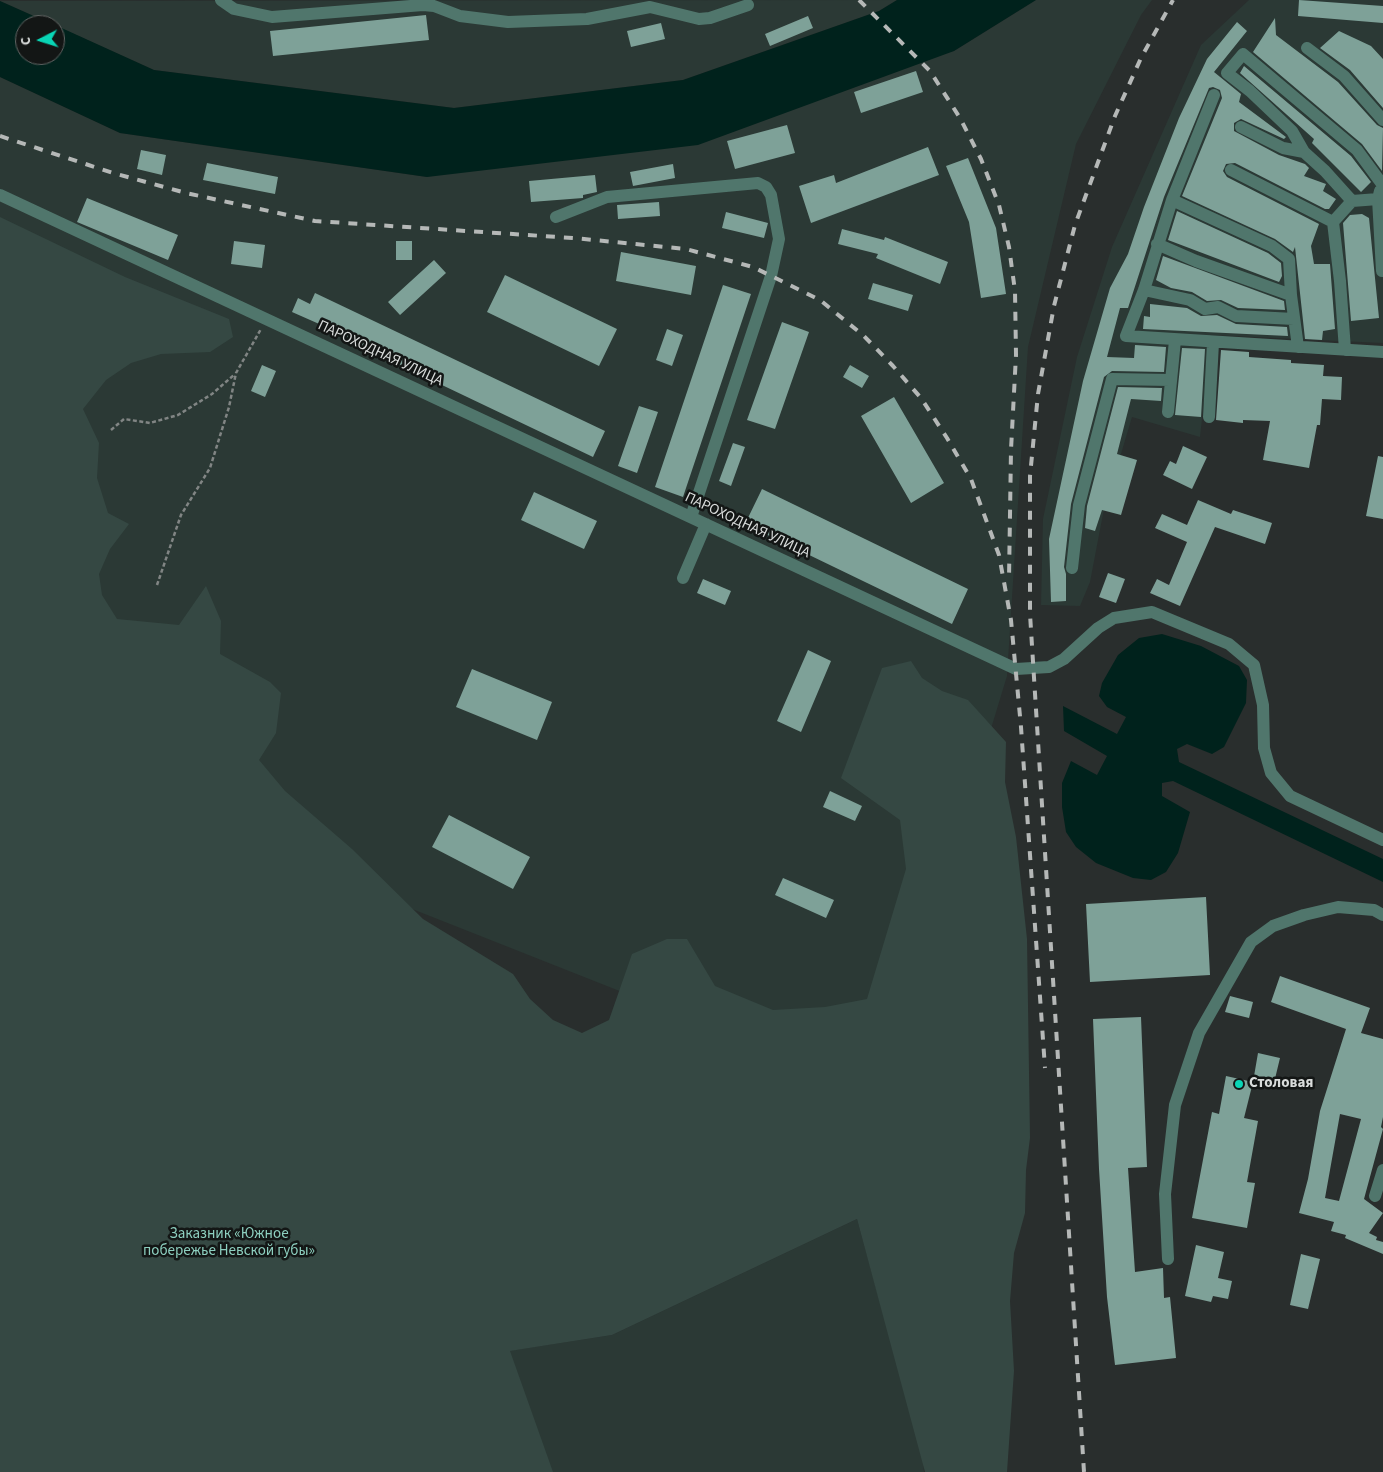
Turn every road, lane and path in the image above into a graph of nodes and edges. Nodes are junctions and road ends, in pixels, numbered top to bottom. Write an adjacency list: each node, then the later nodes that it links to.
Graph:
1 (221, 0): 2 (street)
2 (748, 5)
3 (1307, 48): 5 (street)
4 (1214, 95): 12 (street)
5 (1383, 120)
6 (1241, 127): 7 (street)
7 (1304, 152): 9 (street); 13 (street)
8 (1231, 170): 15 (street)
9 (1383, 184): 11 (street)
10 (0, 195): 20 (street, ПАРОХОДНАЯ УЛИЦА)
11 (1378, 199): 13 (street); 17 (street)
12 (1172, 200): 16 (street); 19 (street)
13 (1352, 201): 15 (street)
14 (556, 217): 32 (street)
15 (1333, 222): 25 (street)
16 (1157, 244): 18 (street); 19 (street)
17 (1382, 271)
18 (1144, 290): 21 (street); 22 (street)
19 (1291, 295): 21 (street)
20 (267, 319): 27 (path); 32 (street, ПАРОХОДНАЯ УЛИЦА)
21 (1294, 319): 24 (street)
22 (1174, 340): 23 (street); 28 (street)
23 (1213, 343): 24 (street); 30 (street)
24 (1298, 346): 25 (street)
25 (1350, 351): 26 (street)
26 (1383, 352)
27 (236, 372): 31 (path); 36 (path)
28 (1170, 380): 29 (street); 34 (street)
29 (1168, 412)
30 (1209, 417)
31 (111, 430)
32 (691, 517): 33 (street, ПАРОХОДНАЯ УЛИЦА)
33 (706, 524): 35 (street); 37 (street, ПАРОХОДНАЯ УЛИЦА)
34 (1072, 568)
35 (682, 578)
36 (157, 585)
37 (1383, 840)
38 (1383, 915): 41 (street)
39 (1383, 1170): 40 (street)
40 (1376, 1196)
41 (1168, 1259)

